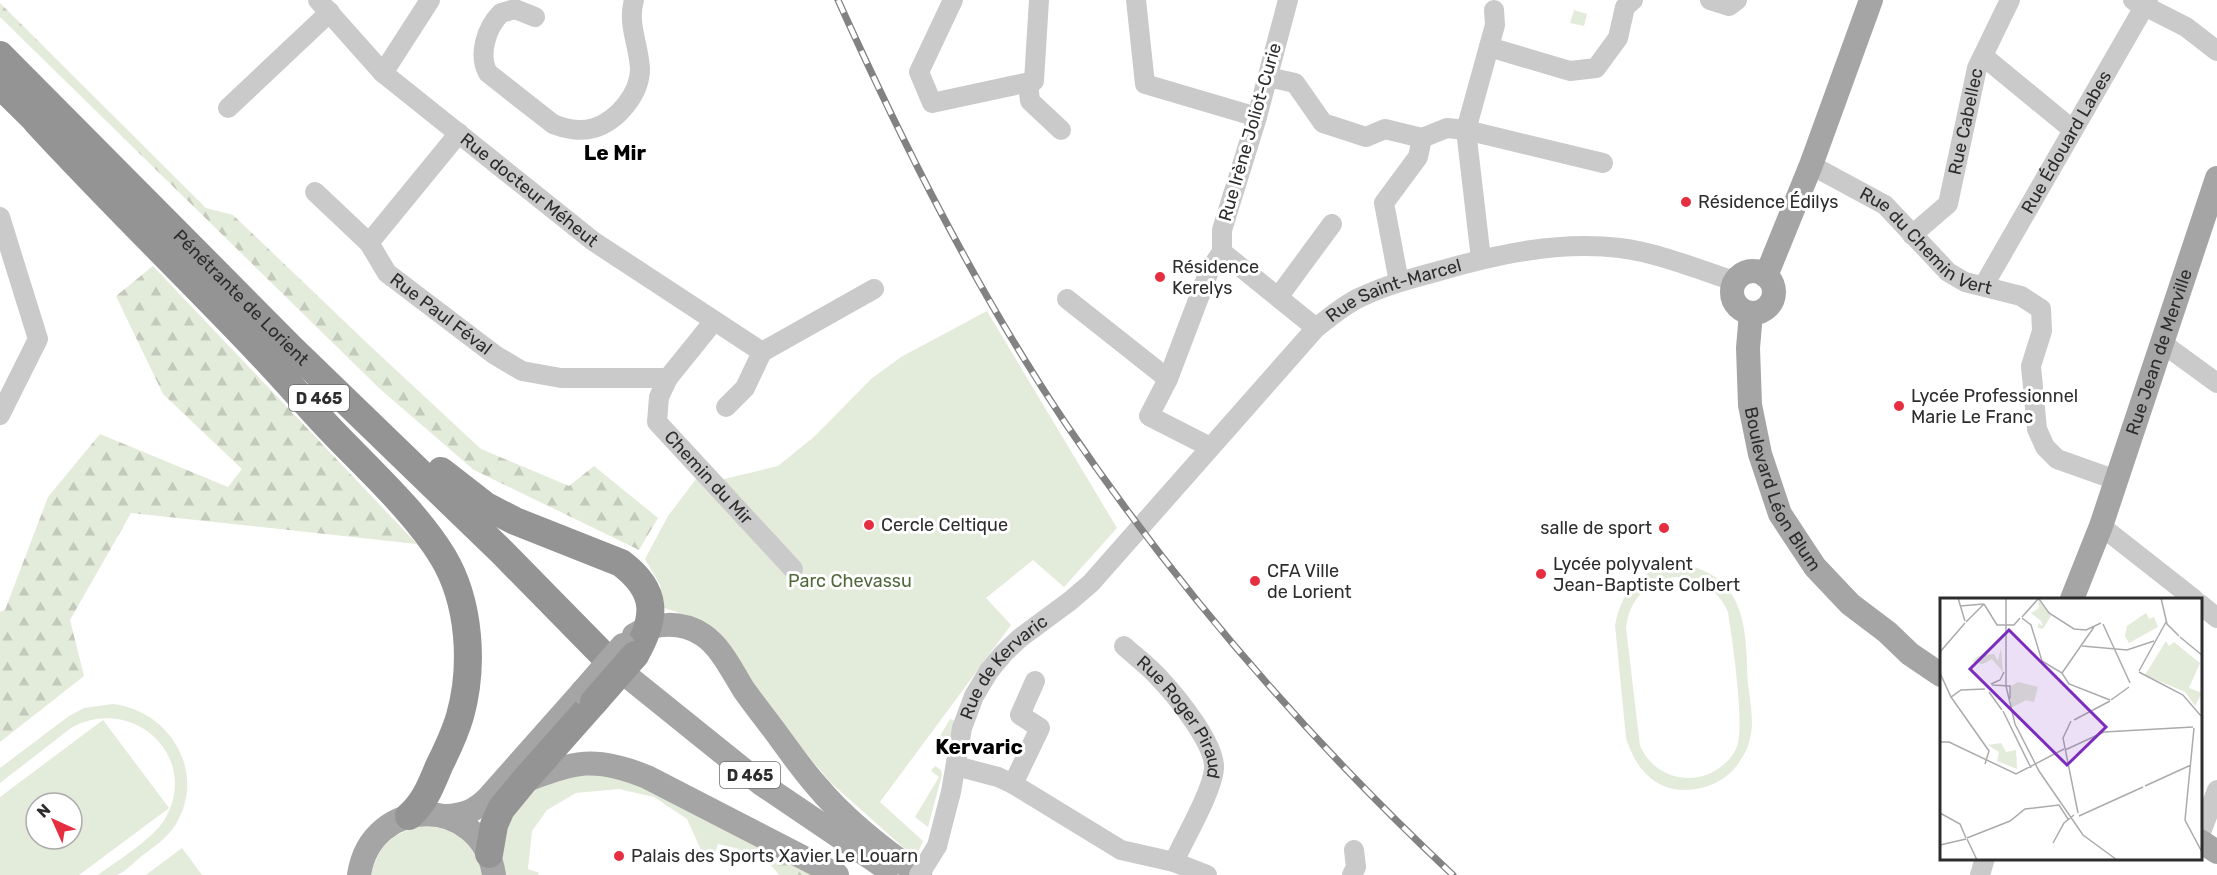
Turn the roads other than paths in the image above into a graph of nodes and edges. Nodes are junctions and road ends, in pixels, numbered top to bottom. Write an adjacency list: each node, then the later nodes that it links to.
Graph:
1 (430, 0): 20 (street)
2 (634, 0): 15 (street)
3 (953, 0): 22 (street)
4 (1038, 0): 22 (street)
5 (1136, 0): 25 (street)
6 (1288, 0): 21 (street, Rue Irène Joliot-Curie)
7 (1633, 0): 16 (street)
8 (1710, 0): 9 (street)
9 (1737, 0)
10 (1871, 0): 33 (main road)
11 (2010, 0): 19 (street, Rue Cabellec)
12 (2142, 2): 17 (street); 29 (street, Rue Édouard Labes)
13 (1494, 3): 16 (street)
14 (324, 6): 20 (street, Rue docteur Méheut); 24 (street)
15 (535, 17)
16 (1489, 47): 28 (street)
17 (2217, 51)
18 (0, 56): 49 (highway, Pénétrante de Lorient / D 465)
19 (1983, 56): 29 (street); 38 (street, Rue Cabellec)
20 (383, 73): 30 (street, Rue docteur Méheut)
21 (1268, 77): 25 (street, Rue Irène Joliot-Curie); 31 (street)
22 (1031, 82): 27 (street)
23 (0, 85): 26 (highway, Pénétrante de Lorient / D 465)
24 (228, 108)
25 (1257, 117): 40 (street, Rue Irène Joliot-Curie)
26 (37, 122): 72 (highway, Pénétrante de Lorient / D 465); 81 (highway)
27 (1061, 130)
28 (1467, 130): 31 (street); 32 (street); 41 (street)
29 (2073, 130): 45 (street, Rue Édouard Labes)
30 (459, 133): 39 (street); 51 (street, Rue docteur Méheut)
31 (1422, 138): 44 (street)
32 (1603, 163)
33 (1811, 165): 38 (street, Rue du Chemin Vert); 42 (main road)
34 (2217, 178): 53 (main road, Rue Jean de Merville)
35 (315, 192): 39 (street, Rue Paul Féval)
36 (0, 217): 59 (street)
37 (1332, 224): 47 (street)
38 (1912, 235): 45 (street, Rue du Chemin Vert)
39 (369, 243): 55 (street, Rue Paul Féval)
40 (1222, 252): 47 (street); 56 (street)
41 (1481, 259): 43 (street, Rue Saint-Marcel); 44 (street, Rue Saint-Marcel)
42 (1766, 276): 43 (main road); 50 (main road)
43 (1734, 281): 50 (main road)
44 (1399, 282): 52 (street, Rue Saint-Marcel)
45 (1984, 285): 61 (street, Rue du Chemin Vert)
46 (874, 289): 54 (street)
47 (1279, 296): 52 (street)
48 (1066, 299): 56 (street)
49 (250, 305): 69 (highway); 72 (highway, Pénétrante de Lorient / D 465)
50 (1751, 313): 70 (main road, Boulevard Léon Blum)
51 (714, 321): 54 (street, Rue docteur Méheut); 55 (street, Chemin du Mir)
52 (1316, 328): 60 (street, Rue Saint-Marcel)
53 (2162, 343): 57 (street); 61 (main road, Rue Jean de Merville)
54 (762, 352): 58 (street)
55 (668, 378): 65 (street, Chemin du Mir)
56 (1168, 379): 60 (street)
57 (2217, 383)
58 (726, 407)
59 (0, 415)
60 (1210, 447): 62 (street, Rue Saint-Marcel)
61 (2116, 480): 63 (main road, Rue Jean de Merville)
62 (1140, 526): 77 (street, Rue de Kervaric)
63 (2102, 526): 64 (main road, Rue Jean de Merville); 68 (street)
64 (2086, 565): 66 (main road); 67 (main road, Rue Jean de Merville)
65 (793, 569)
66 (2056, 598)
67 (2072, 598)
68 (2196, 598)
69 (649, 627): 72 (highway); 93 (main road)
70 (1887, 632): 73 (main road, Boulevard Léon Blum); 74 (main road, Boulevard Léon Blum)
71 (1124, 646): 88 (street, Rue Roger Piraud)
72 (623, 654): 76 (highway, bridge); 92 (main road, Pénétrante de Lorient / D 465)
73 (1940, 656)
74 (1940, 674)
75 (1035, 681): 79 (street)
76 (588, 697): 78 (highway); 82 (main road)
77 (956, 766): 79 (street); 93 (street, Rue de Kervaric, bridge)
78 (524, 781): 89 (highway); 91 (main road)
79 (1013, 784): 88 (street)
80 (2217, 790): 83 (street)
81 (409, 816): 82 (main road); 90 (main road)
82 (446, 816): 89 (main road)
83 (2202, 830)
84 (2202, 842): 86 (main road)
85 (1354, 850): 95 (street)
86 (2217, 852)
87 (1984, 860): 96 (street)
88 (1174, 862): 94 (street)
89 (491, 865)
90 (359, 875)
91 (837, 875)
92 (897, 875)
93 (919, 875)
94 (1207, 875)
95 (1352, 875)
96 (1980, 875)

